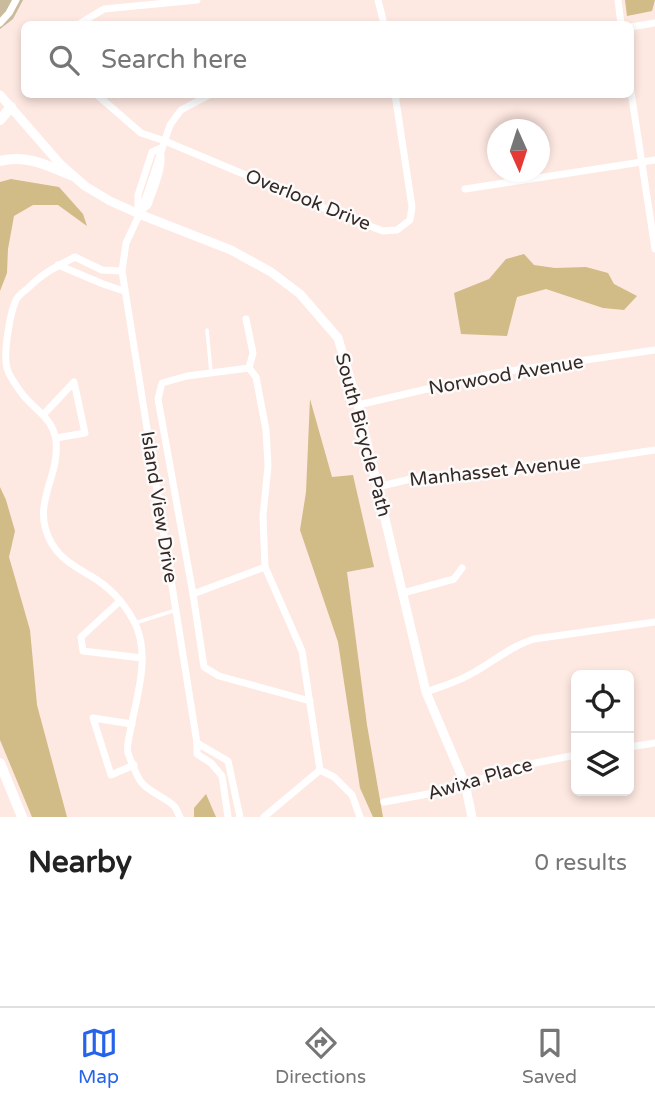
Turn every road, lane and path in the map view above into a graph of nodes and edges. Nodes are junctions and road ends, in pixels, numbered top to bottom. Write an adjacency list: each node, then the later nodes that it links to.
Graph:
1 (16, 0): 8 (street)
2 (197, 0): 5 (street)
3 (378, 0): 6 (street)
4 (618, 0): 7 (street)
5 (84, 21)
6 (383, 21)
7 (621, 21)
8 (0, 23)
9 (655, 23): 10 (street)
10 (634, 26)
11 (0, 95): 16 (street, South Bicycle Path)
12 (101, 98): 18 (street, Overlook Drive)
13 (204, 98): 18 (street)
14 (396, 98): 18 (street, Overlook Drive)
15 (633, 98): 21 (street)
16 (11, 107): 17 (highway); 22 (street, South Bicycle Path)
17 (0, 120)
18 (163, 144): 24 (street); 24 (street)
19 (655, 160): 21 (street)
20 (0, 161): 22 (highway)
21 (642, 162): 23 (street); 25 (street)
22 (73, 176): 24 (street, South Bicycle Path)
23 (465, 188)
24 (143, 210): 27 (street, Island View Drive); 34 (street, South Bicycle Path)
25 (655, 249)
26 (58, 265): 27 (street); 28 (street); 35 (street)
27 (122, 271): 28 (street, Island View Drive)
28 (124, 290): 44 (street, Island View Drive)
29 (246, 319): 32 (street)
30 (206, 330): 33 (lane)
31 (655, 350): 34 (street, Norwood Avenue)
32 (249, 368): 33 (street); 39 (street)
33 (211, 372): 42 (street)
34 (358, 405): 38 (street, South Bicycle Path)
35 (44, 414): 36 (street); 36 (street)
36 (56, 438): 43 (street)
37 (655, 450): 38 (street, Manhasset Avenue)
38 (377, 487): 41 (street, South Bicycle Path)
39 (265, 567): 42 (street); 49 (street)
40 (462, 568): 41 (street)
41 (403, 593): 48 (street, South Bicycle Path)
42 (193, 594): 49 (street)
43 (120, 601): 46 (street); 47 (street)
44 (176, 610): 46 (lane); 51 (street, Island View Drive)
45 (655, 622): 48 (street)
46 (135, 624): 47 (street)
47 (142, 658): 50 (street)
48 (426, 692): 58 (street, South Bicycle Path)
49 (310, 701): 57 (street)
50 (132, 724): 56 (street); 56 (street)
51 (197, 743): 62 (street); 63 (street)
52 (655, 743): 53 (street)
53 (634, 746)
54 (571, 756): 58 (street, Awixa Place)
55 (0, 764): 60 (highway)
56 (134, 765): 61 (street)
57 (320, 770): 64 (street); 65 (street)
58 (465, 784): 59 (street, Awixa Place); 66 (street, South Bicycle Path)
59 (384, 802)
60 (22, 817)
61 (180, 817)
62 (228, 817)
63 (240, 817)
64 (264, 817)
65 (360, 817)
66 (472, 817)

